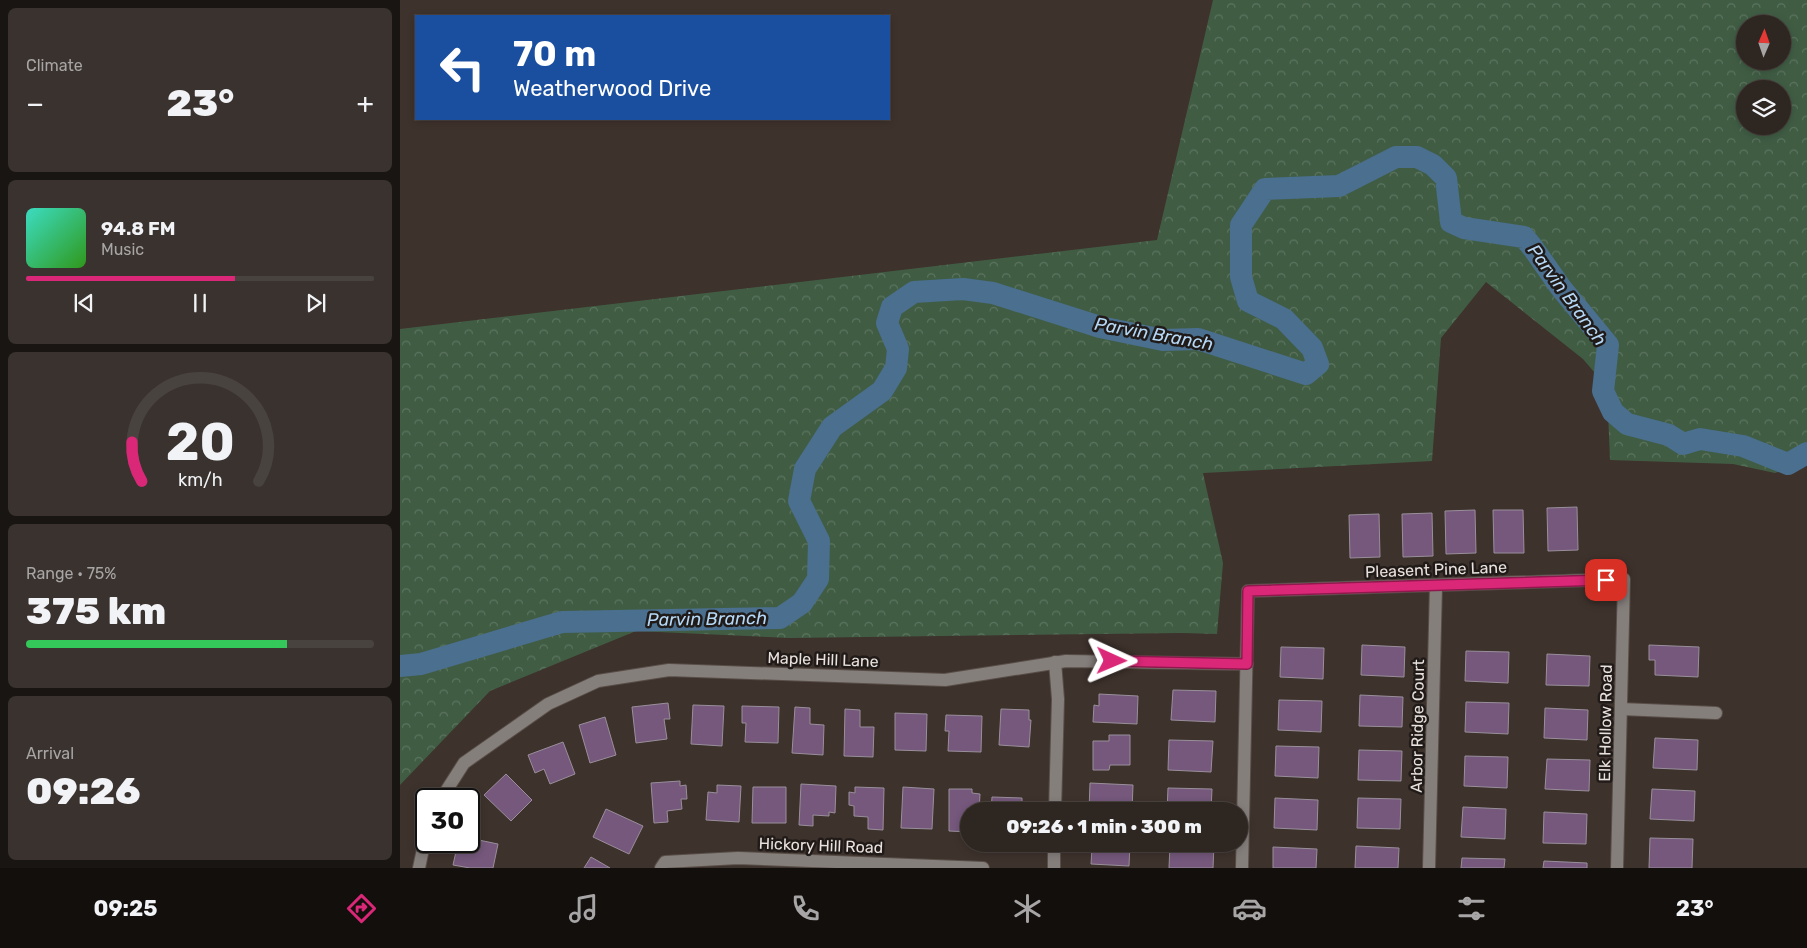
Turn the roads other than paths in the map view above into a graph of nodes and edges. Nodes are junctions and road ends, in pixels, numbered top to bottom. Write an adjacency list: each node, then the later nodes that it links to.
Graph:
1 (1624, 580): 2 (street, Pleasent Pine Lane); 5 (street, Elk Hollow Road)
2 (1436, 585): 4 (street, Pleasent Pine Lane); 16 (street, Arbor Ridge Court)
3 (1055, 662): 4 (street, Maple Hill Lane); 7 (street, Maple Hill Lane); 8 (street)
4 (1247, 664): 15 (street)
5 (1621, 709): 6 (street); 17 (street, Elk Hollow Road)
6 (1716, 713)
7 (448, 788)
8 (1055, 802)
9 (1054, 852): 14 (street)
10 (422, 853): 11 (street)
11 (419, 868)
12 (661, 868): 13 (street, Hickory Hill Road)
13 (983, 868)
14 (1054, 868)
15 (1242, 868)
16 (1430, 868)
17 (1617, 868)

